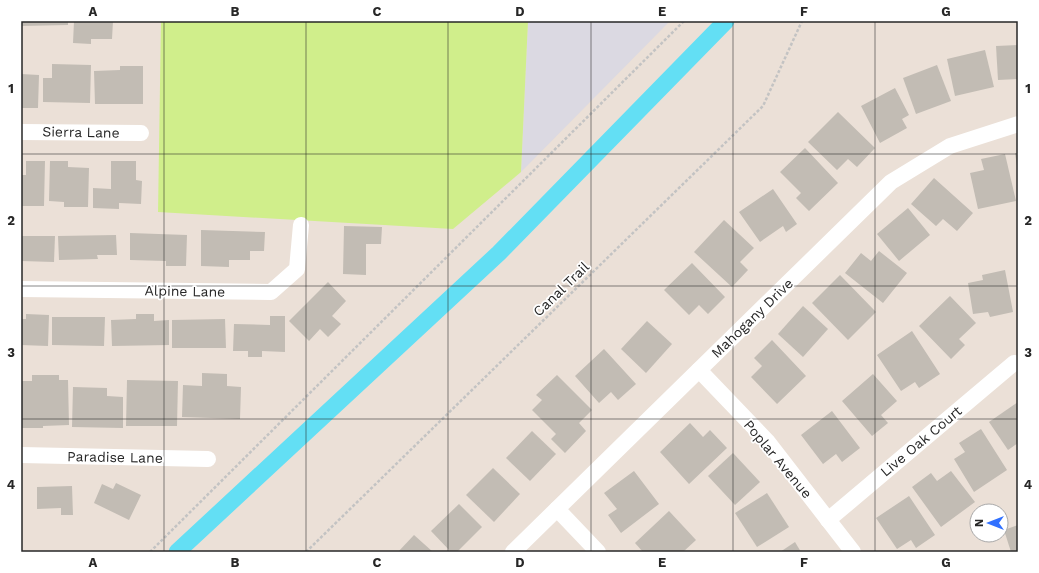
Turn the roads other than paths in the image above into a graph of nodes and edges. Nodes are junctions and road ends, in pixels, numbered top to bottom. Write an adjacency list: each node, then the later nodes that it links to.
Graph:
1 (1018, 124): 7 (street, Mahogany Drive)
2 (21, 132): 3 (street, Sierra Lane)
3 (141, 133)
4 (301, 225): 5 (street, Alpine Lane)
5 (21, 289)
6 (1014, 363): 11 (street, Live Oak Court)
7 (699, 370): 10 (street, Mahogany Drive); 11 (street, Poplar Avenue)
8 (21, 455): 9 (street, Paradise Lane)
9 (208, 459)
10 (557, 509): 12 (street, Mahogany Drive); 13 (street)
11 (828, 520): 14 (street, Poplar Avenue)
12 (513, 552)
13 (598, 552)
14 (853, 552)

